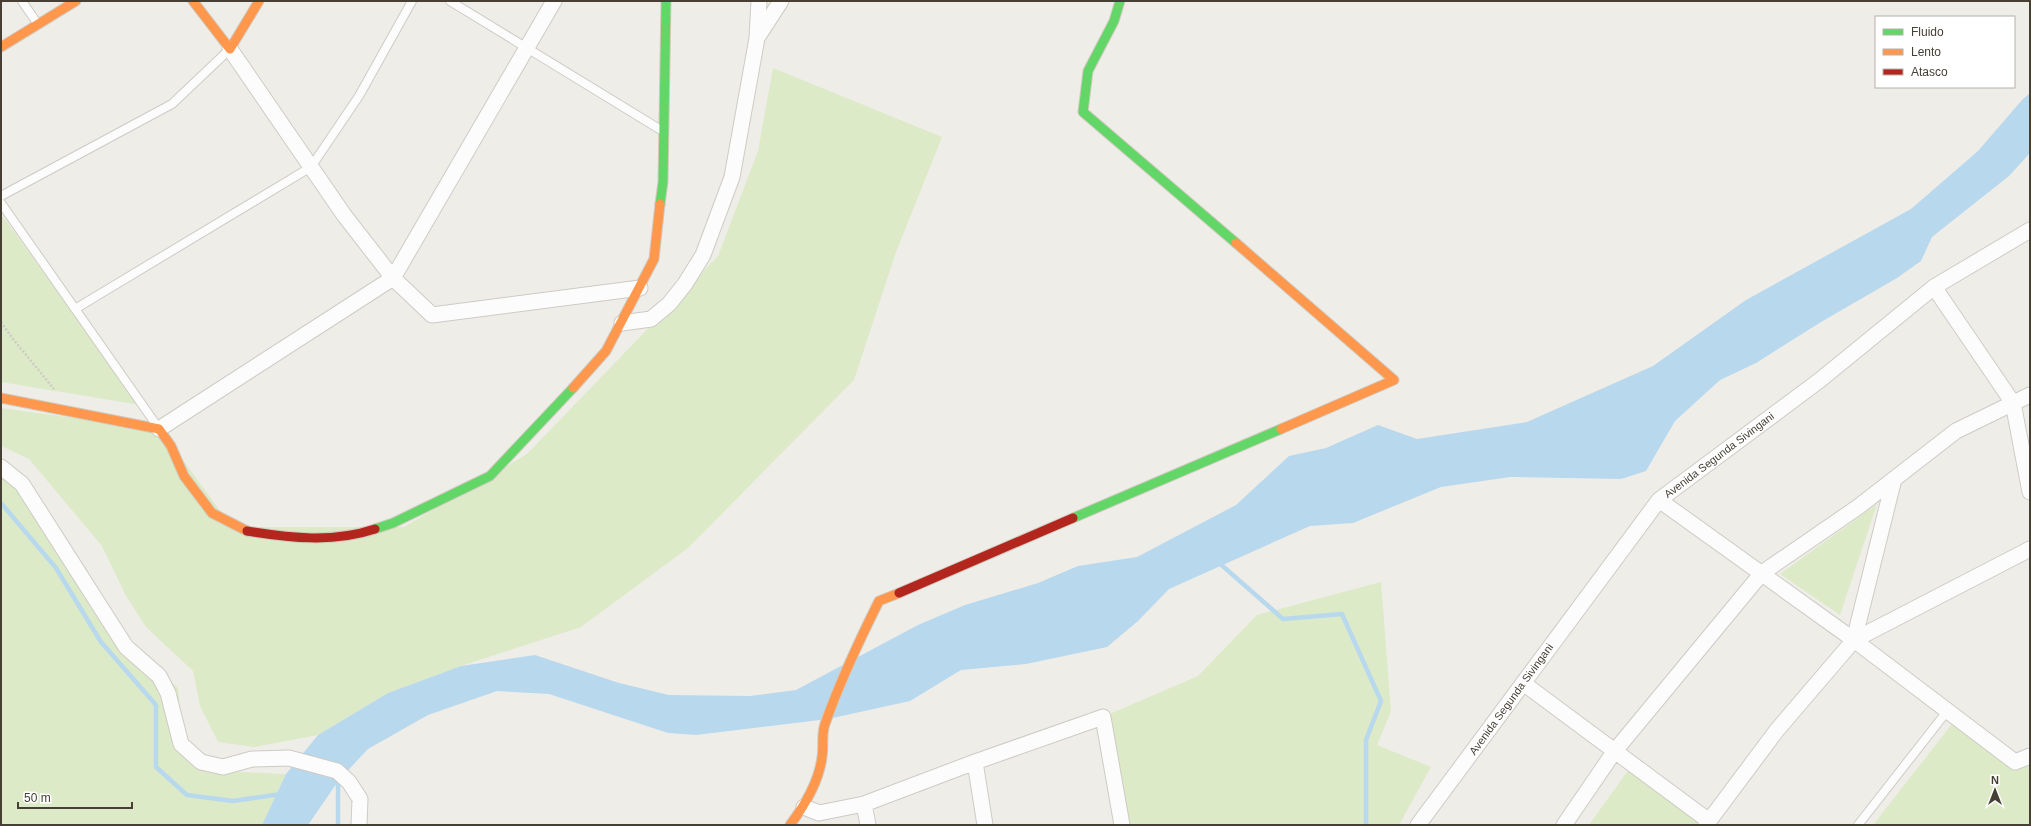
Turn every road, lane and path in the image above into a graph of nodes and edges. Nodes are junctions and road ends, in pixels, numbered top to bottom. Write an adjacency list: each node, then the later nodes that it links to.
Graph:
1 (22, 1): 12 (lane)
2 (76, 1): 12 (street)
3 (193, 1): 15 (street)
4 (259, 1): 15 (street)
5 (412, 1): 18 (lane)
6 (450, 1): 16 (lane)
7 (554, 1): 16 (street)
8 (666, 1): 17 (street)
9 (759, 1): 13 (street)
10 (781, 1): 13 (street)
11 (1120, 1): 46 (street)
12 (38, 24): 14 (street)
13 (757, 38): 27 (street)
14 (1, 47)
15 (230, 49): 18 (street); 19 (lane)
16 (527, 49): 17 (lane); 22 (street)
17 (665, 133): 24 (street)
18 (310, 167): 22 (street); 25 (lane)
19 (1, 196)
20 (1, 203): 25 (lane)
21 (2030, 230): 23 (street, Avenida Segunda Sivingani)
22 (393, 278): 24 (street); 32 (street)
23 (1934, 286): 31 (street); 36 (street, Avenida Segunda Sivingani)
24 (640, 288): 27 (street)
25 (75, 309): 32 (lane)
26 (1, 322): 28 (path)
27 (622, 323): 32 (street)
28 (58, 393)
29 (2030, 395): 31 (street)
30 (1, 398): 32 (street)
31 (2013, 403): 34 (street); 35 (street)
32 (159, 429)
33 (1, 467): 48 (street)
34 (1894, 479): 38 (street); 39 (street)
35 (2030, 492)
36 (1659, 500): 38 (street); 40 (street, Avenida Segunda Sivingani)
37 (2030, 550): 39 (street)
38 (1762, 572): 39 (street); 42 (street)
39 (1854, 640): 41 (street); 47 (street)
40 (1523, 683): 42 (street); 53 (street, Avenida Segunda Sivingani)
41 (1948, 710): 43 (street); 55 (lane)
42 (1614, 752): 47 (street); 54 (street)
43 (2030, 756)
44 (975, 762): 45 (street); 51 (street); 52 (street)
45 (864, 804): 46 (street); 50 (street)
46 (804, 807): 49 (street)
47 (1707, 824)
48 (360, 825)
49 (790, 825)
50 (868, 825)
51 (986, 825)
52 (1122, 825)
53 (1418, 825)
54 (1564, 825)
55 (1858, 825)

